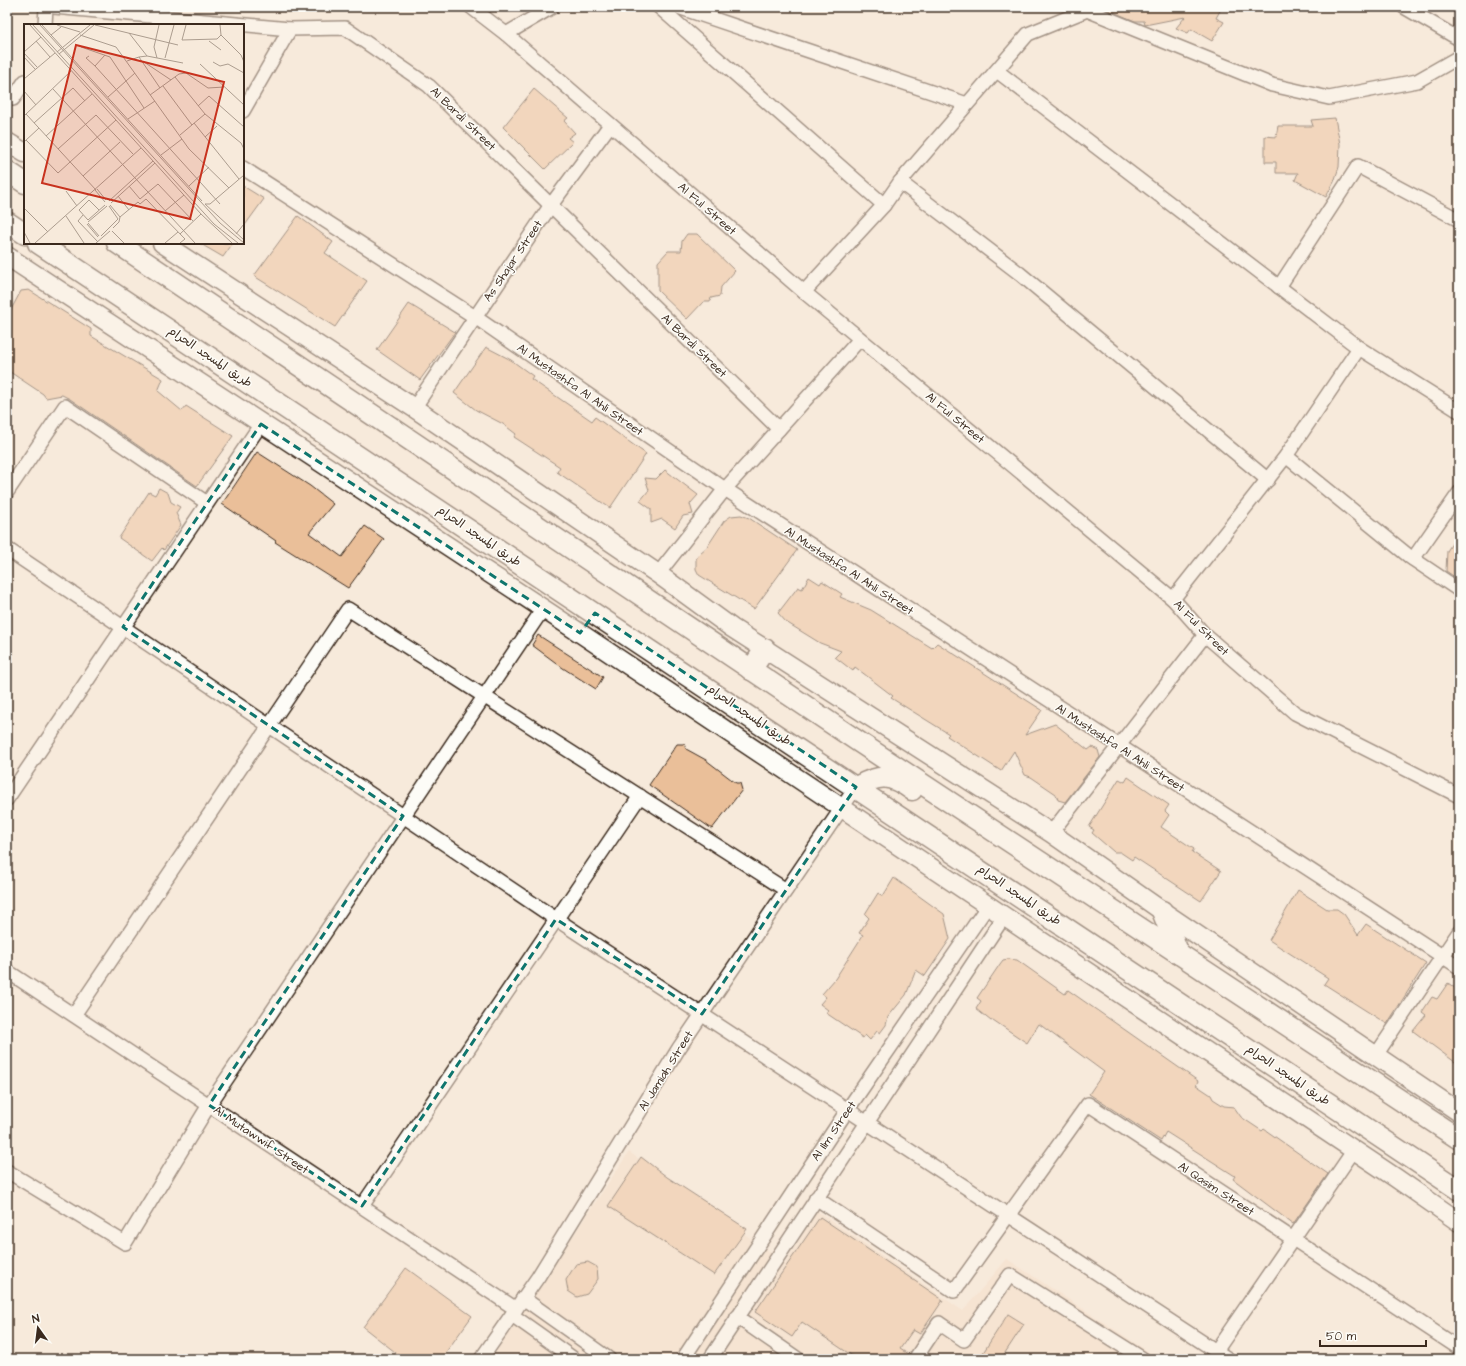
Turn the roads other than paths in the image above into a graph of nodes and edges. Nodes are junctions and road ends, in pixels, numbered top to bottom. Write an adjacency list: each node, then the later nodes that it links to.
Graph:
1 (46, 7): 8 (street)
2 (54, 7): 9 (street, Al Bardi Street)
3 (471, 7): 12 (street, Al Ful Street)
4 (552, 7): 12 (street)
5 (659, 7): 28 (street)
6 (678, 7): 18 (street)
7 (1404, 7): 13 (street)
8 (45, 24)
9 (236, 24)
10 (244, 25): 11 (street, Al Bardi Street)
11 (290, 29): 19 (street); 27 (street, Al Bardi Street)
12 (506, 34): 20 (street, Al Ful Street)
13 (1459, 39)
14 (1459, 58): 15 (street)
15 (997, 71): 18 (street); 36 (street)
16 (24, 82): 17 (street)
17 (13, 99)
18 (967, 104): 26 (street)
19 (244, 109)
20 (610, 125): 27 (street, As Shajar Street); 37 (street, Al Ful Street)
21 (7, 142): 22 (street)
22 (24, 152)
23 (244, 169): 38 (street, Al Mustashfa Al Ahli Street)
24 (7, 171): 25 (main road)
25 (24, 182)
26 (900, 182): 28 (street); 46 (street)
27 (551, 205): 38 (street, As Shajar Street); 44 (street, Al Bardi Street)
28 (884, 205): 37 (street)
29 (1459, 220): 36 (street)
30 (7, 222): 31 (main road)
31 (24, 233)
32 (40, 244): 57 (main road, طريق المسجد الحرام)
33 (118, 244): 62 (main road)
34 (164, 244): 41 (street)
35 (7, 256): 43 (street)
36 (1279, 287): 40 (street)
37 (804, 292): 39 (street, Al Ful Street)
38 (475, 317): 41 (street, As Shajar Street); 47 (street, Al Mustashfa Al Ahli Street)
39 (860, 339): 44 (street); 55 (street, Al Ful Street)
40 (1359, 348): 42 (street); 45 (street)
41 (414, 408): 53 (street)
42 (1459, 411)
43 (261, 424): 50 (street); 56 (street)
44 (779, 429): 47 (street)
45 (1286, 456): 46 (street); 52 (street)
46 (1268, 480): 55 (street)
47 (724, 489): 53 (street); 65 (street, Al Mustashfa Al Ahli Street)
48 (7, 492): 50 (street)
49 (1459, 493): 52 (street)
50 (207, 503): 58 (street)
51 (7, 549): 58 (street)
52 (1413, 559): 54 (street)
53 (658, 574): 61 (street)
54 (1459, 590)
55 (1173, 599): 60 (street, Al Ful Street)
56 (543, 608): 59 (street); 63 (street)
57 (595, 613): 59 (street); 66 (main road, طريق المسجد الحرام)
58 (123, 627): 64 (street); 69 (street)
59 (580, 633): 70 (street)
60 (1205, 634): 65 (street); 68 (street, Al Ful Street)
61 (765, 649): 62 (main road); 72 (street)
62 (751, 670): 73 (main road)
63 (484, 697): 64 (street); 67 (street); 71 (street)
64 (269, 726): 71 (street); 85 (street)
65 (1119, 747): 72 (street); 81 (street, Al Mustashfa Al Ahli Street)
66 (856, 787): 70 (street, Al Jamiah Street); 73 (main road); 93 (main road, طريق المسجد الحرام)
67 (640, 796): 74 (street); 78 (street)
68 (1459, 796)
69 (7, 799)
70 (842, 808): 74 (street, Al Jamiah Street); 75 (street)
71 (403, 816): 78 (street); 87 (street)
72 (1051, 833): 76 (street)
73 (1048, 867): 80 (main road)
74 (786, 890): 84 (street, Al Jamiah Street)
75 (988, 904): 77 (street); 88 (street, Al Ilm Street)
76 (1162, 911): 80 (main road); 86 (street)
77 (1005, 915): 90 (street, Al Ilm Street); 92 (street)
78 (556, 919): 84 (street); 98 (street)
79 (1459, 932): 81 (street)
80 (1179, 954): 91 (main road)
81 (1444, 956): 82 (street, Al Mustashfa Al Ahli Street); 86 (street)
82 (1459, 967)
83 (7, 971): 85 (street, Al Mutawwif Street)
84 (702, 1014): 88 (street); 102 (street, Al Jamiah Street)
85 (74, 1015): 87 (street, Al Mutawwif Street)
86 (1376, 1055): 89 (street)
87 (209, 1105): 94 (street); 98 (street, Al Mutawwif Street)
88 (848, 1110): 90 (street); 110 (street, Al Ilm Street)
89 (1459, 1112)
90 (867, 1122): 97 (street, Al Ilm Street); 99 (street)
91 (1459, 1139)
92 (1354, 1150): 95 (street); 101 (street)
93 (1411, 1158): 95 (street); 96 (main road, طريق المسجد الحرام)
94 (7, 1171)
95 (1396, 1178): 100 (street)
96 (1459, 1190)
97 (816, 1198): 99 (street); 104 (street, Al Ilm Street)
98 (362, 1206): 103 (street, Al Mutawwif Street)
99 (1008, 1214): 101 (street, Al Qasim Street); 106 (street)
100 (1459, 1222)
101 (1293, 1239): 105 (street, Al Qasim Street); 106 (street)
102 (524, 1298): 103 (street, Al Jamiah Street); 109 (street)
103 (514, 1312): 107 (street, Al Jamiah Street); 108 (street, Al Mutawwif Street)
104 (737, 1317): 111 (street, Al Ilm Street); 112 (street)
105 (1459, 1348)
106 (1216, 1351): 115 (street)
107 (481, 1359)
108 (574, 1359)
109 (609, 1359)
110 (683, 1359)
111 (710, 1359)
112 (798, 1359)
113 (915, 1359): 114 (street)
114 (1143, 1359)
115 (1228, 1359)

